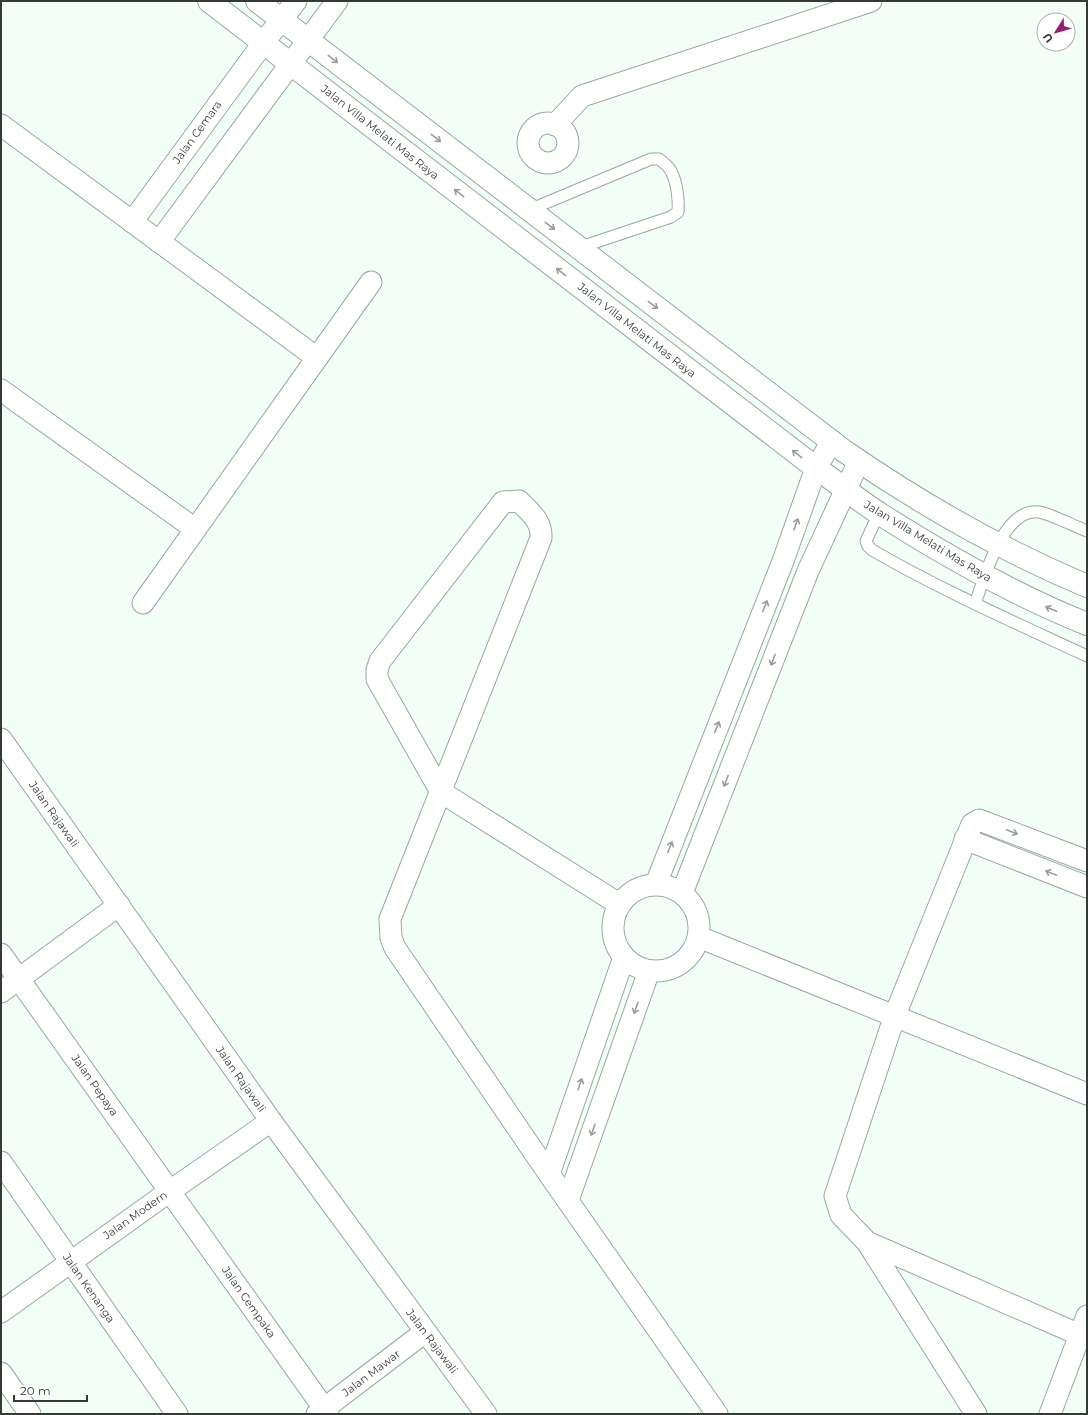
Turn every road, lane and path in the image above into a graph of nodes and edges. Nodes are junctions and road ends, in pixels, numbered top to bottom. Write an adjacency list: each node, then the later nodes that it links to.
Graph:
1 (209, 1): 8 (street, Jalan Villa Melati Mas Raya)
2 (257, 1): 6 (street)
3 (296, 1): 6 (street, Jalan Cemara)
4 (337, 1): 7 (street)
5 (871, 1): 11 (street)
6 (282, 20): 7 (street); 8 (street, Jalan Cemara)
7 (309, 41): 9 (street); 12 (street, one-way to 12)
8 (264, 42): 9 (street, Jalan Villa Melati Mas Raya); 13 (street, Jalan Cemara)
9 (291, 64): 14 (street); 21 (street, Jalan Villa Melati Mas Raya, one-way to 9)
10 (1, 125): 13 (street)
11 (555, 125)
12 (529, 210): 15 (street, one-way to 15); 15 (lane)
13 (132, 222): 14 (street)
14 (159, 242): 17 (street)
15 (578, 248): 19 (street, one-way to 19)
16 (371, 282): 17 (street)
17 (317, 358): 24 (street)
18 (1, 390): 24 (street)
19 (832, 441): 20 (street); 21 (street)
20 (859, 461): 22 (street); 26 (street)
21 (816, 468): 22 (street, Jalan Villa Melati Mas Raya); 37 (street, one-way to 21)
22 (846, 488): 23 (street, Jalan Villa Melati Mas Raya); 39 (street, one-way to 39)
23 (879, 513): 27 (street, Jalan Villa Melati Mas Raya); 30 (lane)
24 (195, 529): 29 (street)
25 (1087, 531): 26 (lane)
26 (998, 545): 27 (lane); 28 (street)
27 (985, 576): 30 (lane); 31 (street, Jalan Villa Melati Mas Raya, one-way to 27)
28 (1087, 586)
29 (142, 603)
30 (975, 604): 32 (lane)
31 (1087, 624)
32 (1087, 656)
33 (1, 739): 41 (street, Jalan Rajawali)
34 (441, 792): 34 (street); 40 (street); 52 (street)
35 (965, 839): 36 (street, one-way to 36); 38 (street, one-way to 35); 48 (street)
36 (1087, 861)
37 (656, 884): 39 (street); 40 (street)
38 (1087, 887)
39 (682, 893): 42 (street)
40 (619, 904): 44 (street)
41 (119, 905): 46 (street); 50 (street, Jalan Rajawali)
42 (699, 936): 45 (street); 48 (street)
43 (1, 954): 46 (street, Jalan Pepaya)
44 (624, 957): 45 (street); 52 (street, one-way to 44)
45 (649, 971): 54 (street, one-way to 54)
46 (20, 980): 47 (street); 53 (street, Jalan Pepaya)
47 (1, 992)
48 (895, 1015): 49 (street); 55 (street)
49 (1087, 1094)
50 (271, 1121): 53 (street, Jalan Modern); 59 (street, Jalan Rajawali)
51 (1, 1162): 56 (street, Jalan Kenanga)
52 (549, 1174): 54 (street)
53 (170, 1191): 56 (street, Jalan Modern); 61 (street, Jalan Cempaka)
54 (568, 1200): 65 (street)
55 (866, 1242): 58 (street); 66 (street)
56 (70, 1261): 57 (street, Jalan Modern); 63 (street, Jalan Kenanga)
57 (1, 1312)
58 (1084, 1325): 67 (street)
59 (425, 1332): 61 (street, Jalan Mawar); 64 (street, Jalan Rajawali)
60 (1, 1372): 62 (street)
61 (323, 1412)
62 (30, 1414)
63 (177, 1414)
64 (486, 1414)
65 (717, 1414)
66 (976, 1414)
67 (1050, 1414)

